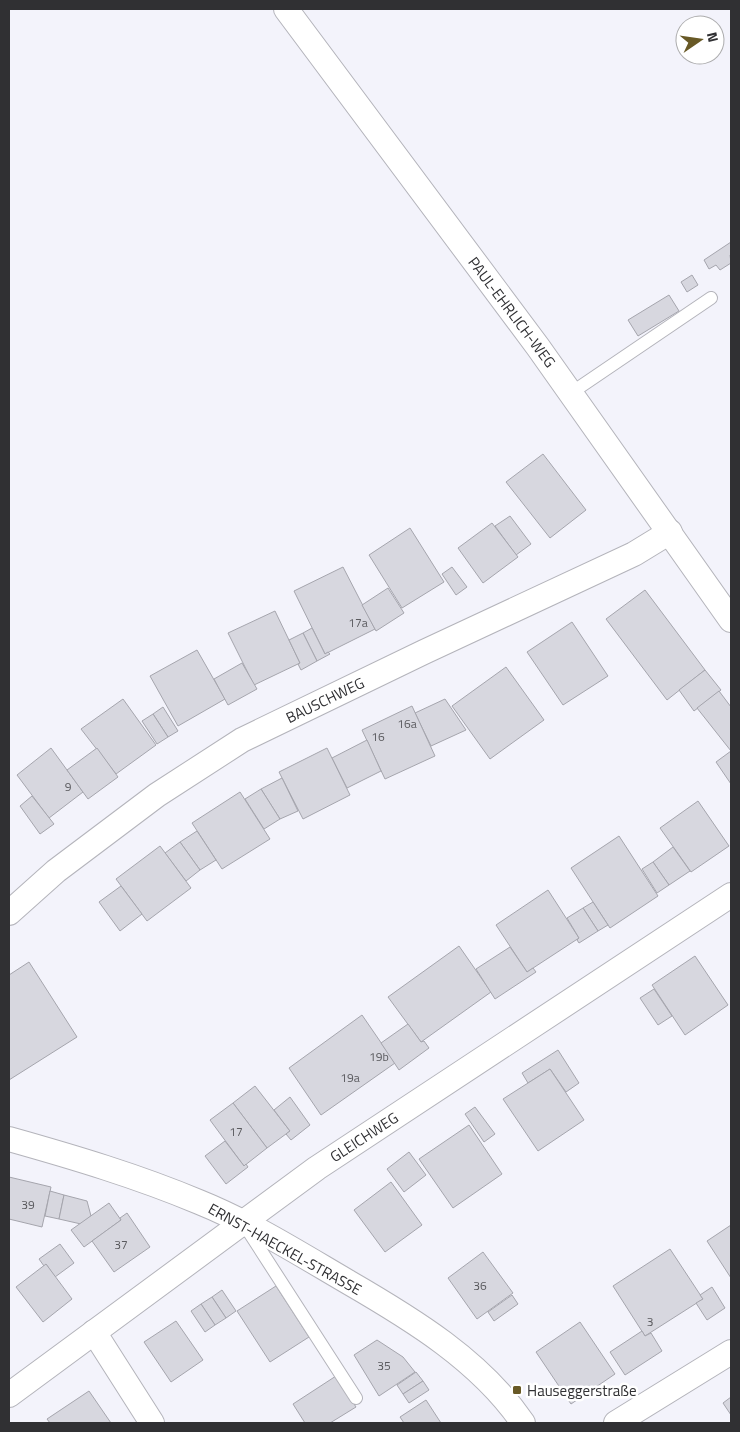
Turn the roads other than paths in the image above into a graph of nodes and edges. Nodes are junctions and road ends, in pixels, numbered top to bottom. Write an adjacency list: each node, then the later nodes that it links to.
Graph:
1 (286, 9): 3 (street, PAUL-EHRLICH-WEG)
2 (711, 298): 3 (lane)
3 (571, 393): 4 (street, PAUL-EHRLICH-WEG)
4 (670, 532): 5 (street, PAUL-EHRLICH-WEG); 7 (street, BAUSCHWEG)
5 (731, 620)
6 (731, 896): 9 (street, GLEICHWEG)
7 (9, 913)
8 (9, 1139): 9 (street, ERNST-HAECKEL-STRASSE)
9 (243, 1223): 10 (street, GLEICHWEG); 13 (lane); 15 (street, ERNST-HAECKEL-STRASSE)
10 (94, 1332): 12 (street, GLEICHWEG); 14 (street)
11 (731, 1352): 16 (street)
12 (9, 1395)
13 (356, 1398)
14 (152, 1423)
15 (523, 1423)
16 (616, 1423)

